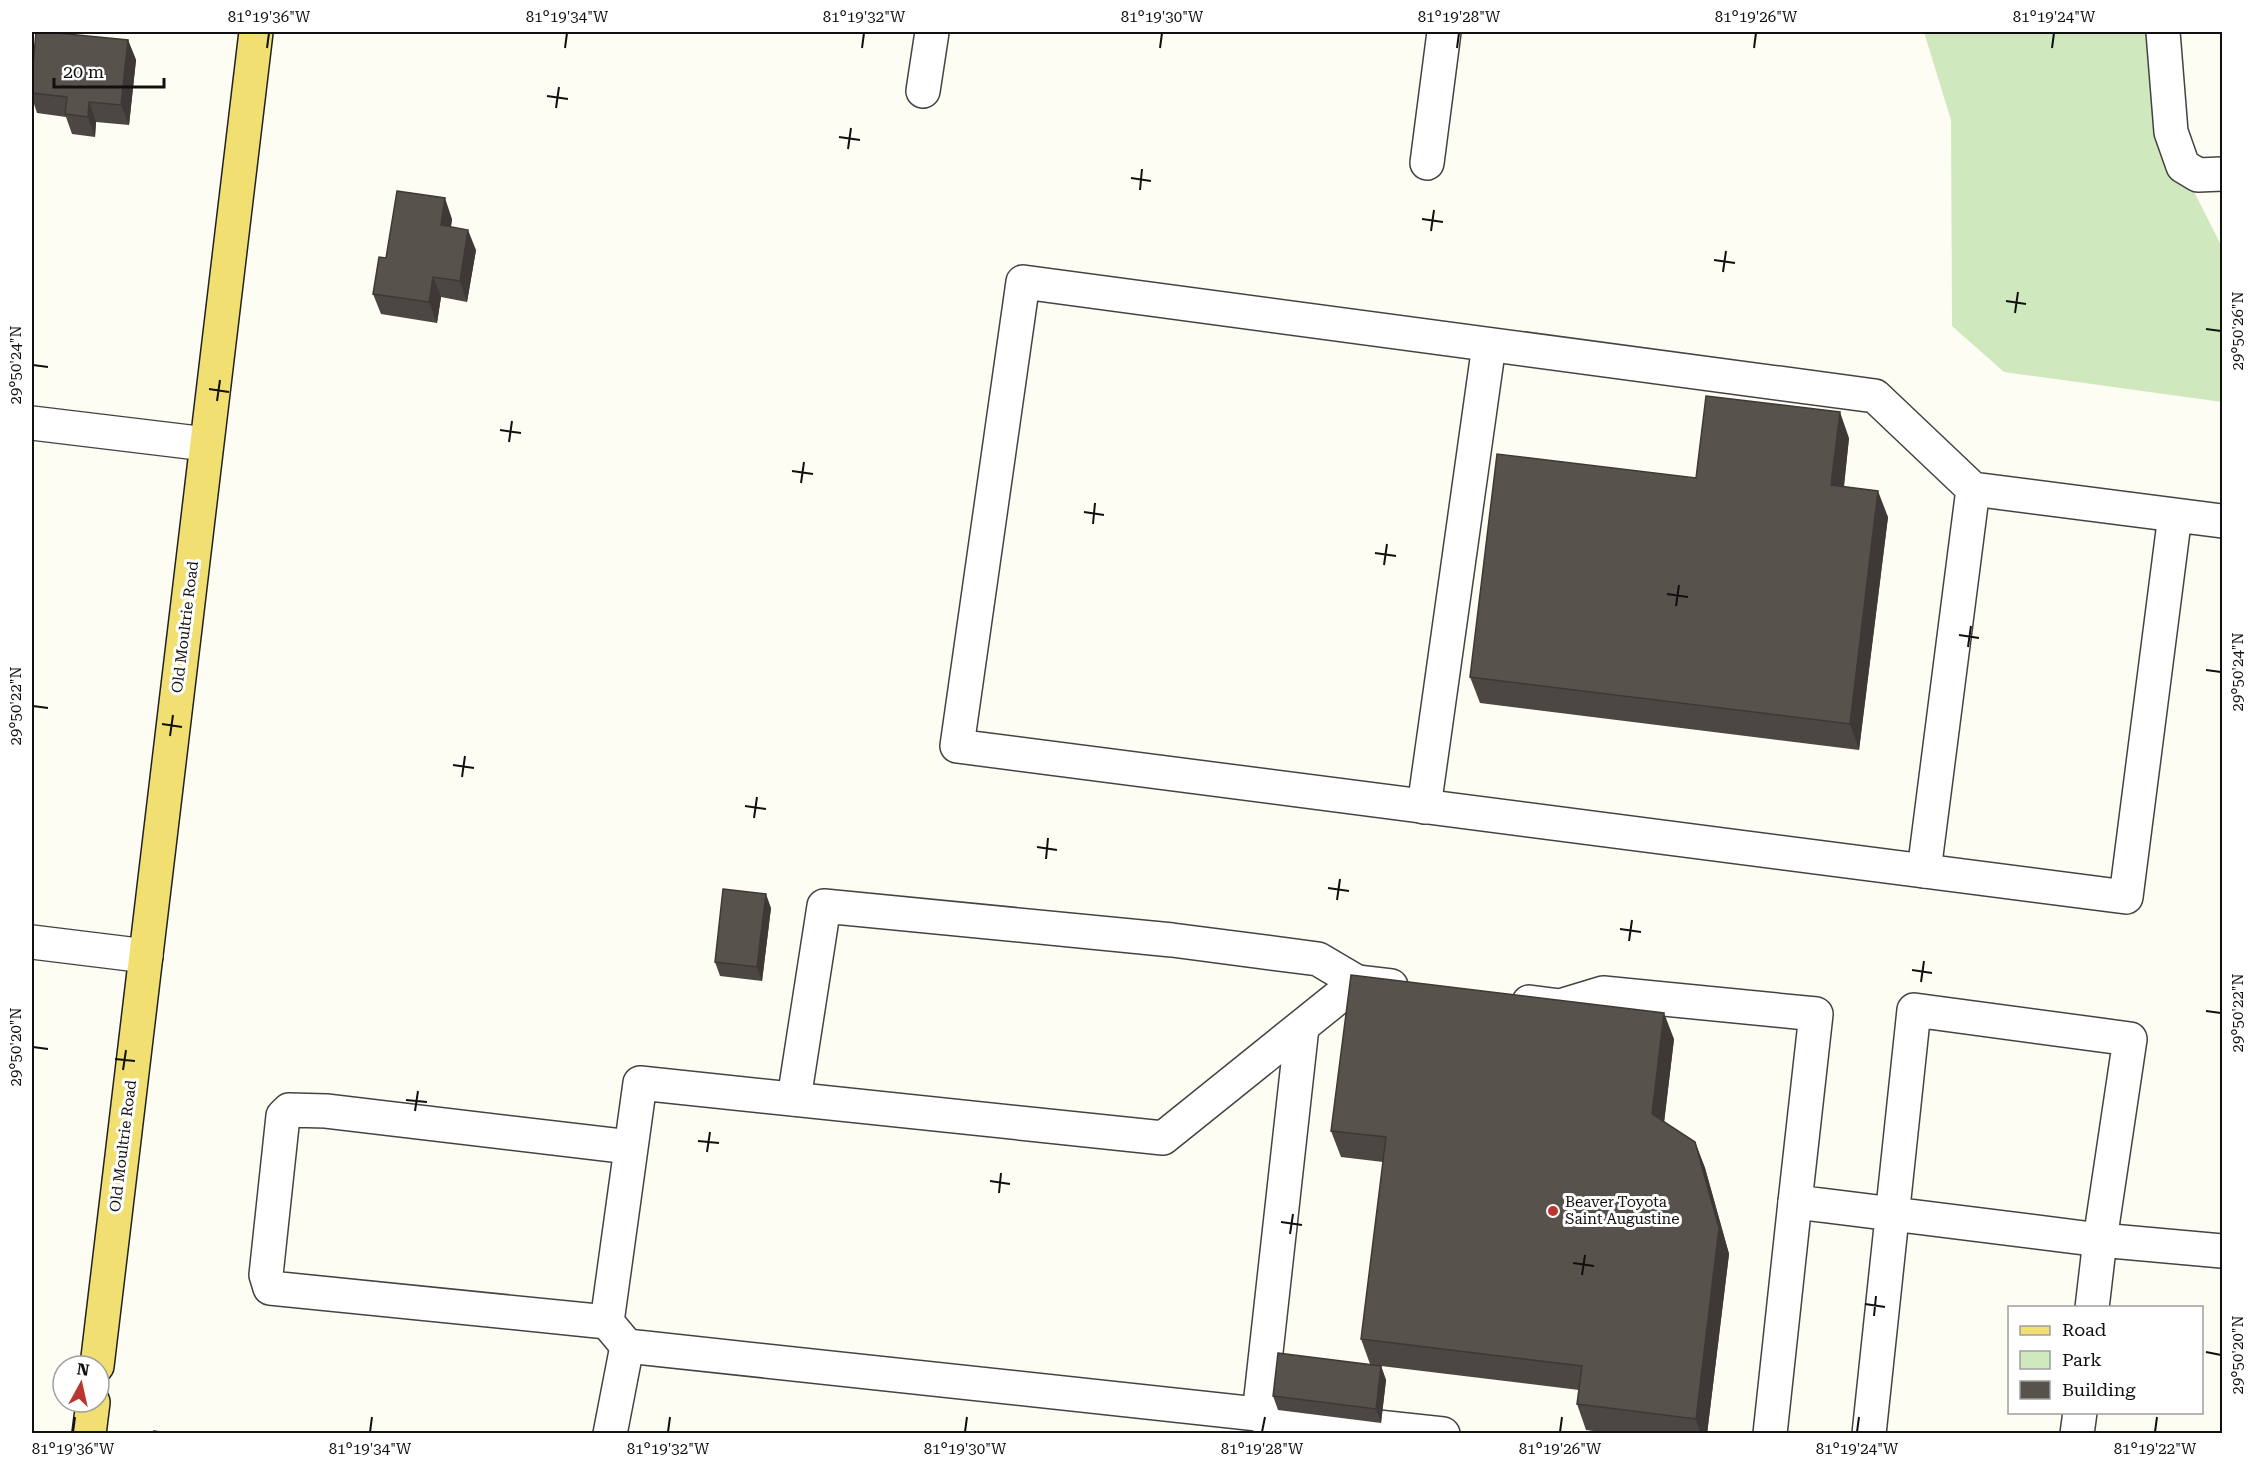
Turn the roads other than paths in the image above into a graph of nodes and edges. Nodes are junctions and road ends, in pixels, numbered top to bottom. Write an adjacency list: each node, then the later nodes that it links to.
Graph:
1 (255, 32): 10 (main road, Old Moultrie Road)
2 (932, 32): 5 (street)
3 (1444, 32): 6 (street)
4 (2163, 32): 7 (street)
5 (923, 91)
6 (1427, 163)
7 (2223, 174)
8 (1489, 345): 11 (street); 14 (street); 14 (street)
9 (32, 423): 10 (street)
10 (206, 444): 17 (main road, Old Moultrie Road)
11 (1973, 489): 12 (street); 15 (street)
12 (2175, 515): 13 (street); 15 (street)
13 (2223, 520)
14 (1424, 807): 15 (street)
15 (1924, 871)
16 (32, 942): 17 (street)
17 (146, 956): 30 (main road, Old Moultrie Road)
18 (1358, 982): 19 (street); 21 (street); 22 (street)
19 (1425, 990)
20 (1504, 999): 24 (street)
21 (1302, 1027): 22 (street); 33 (street)
22 (794, 1099): 23 (street)
23 (630, 1148): 29 (street); 29 (street)
24 (1795, 1202): 25 (street); 37 (street)
25 (1893, 1214): 26 (street); 26 (street); 38 (street)
26 (2100, 1240): 27 (street); 28 (street)
27 (2223, 1251)
28 (2092, 1306)
29 (617, 1334): 33 (street); 35 (street)
30 (99, 1354)
31 (92, 1414): 34 (main road)
32 (2080, 1414): 39 (street)
33 (1259, 1415): 36 (street)
34 (89, 1434)
35 (610, 1434)
36 (1443, 1434)
37 (1770, 1434)
38 (1869, 1434)
39 (2077, 1434)

